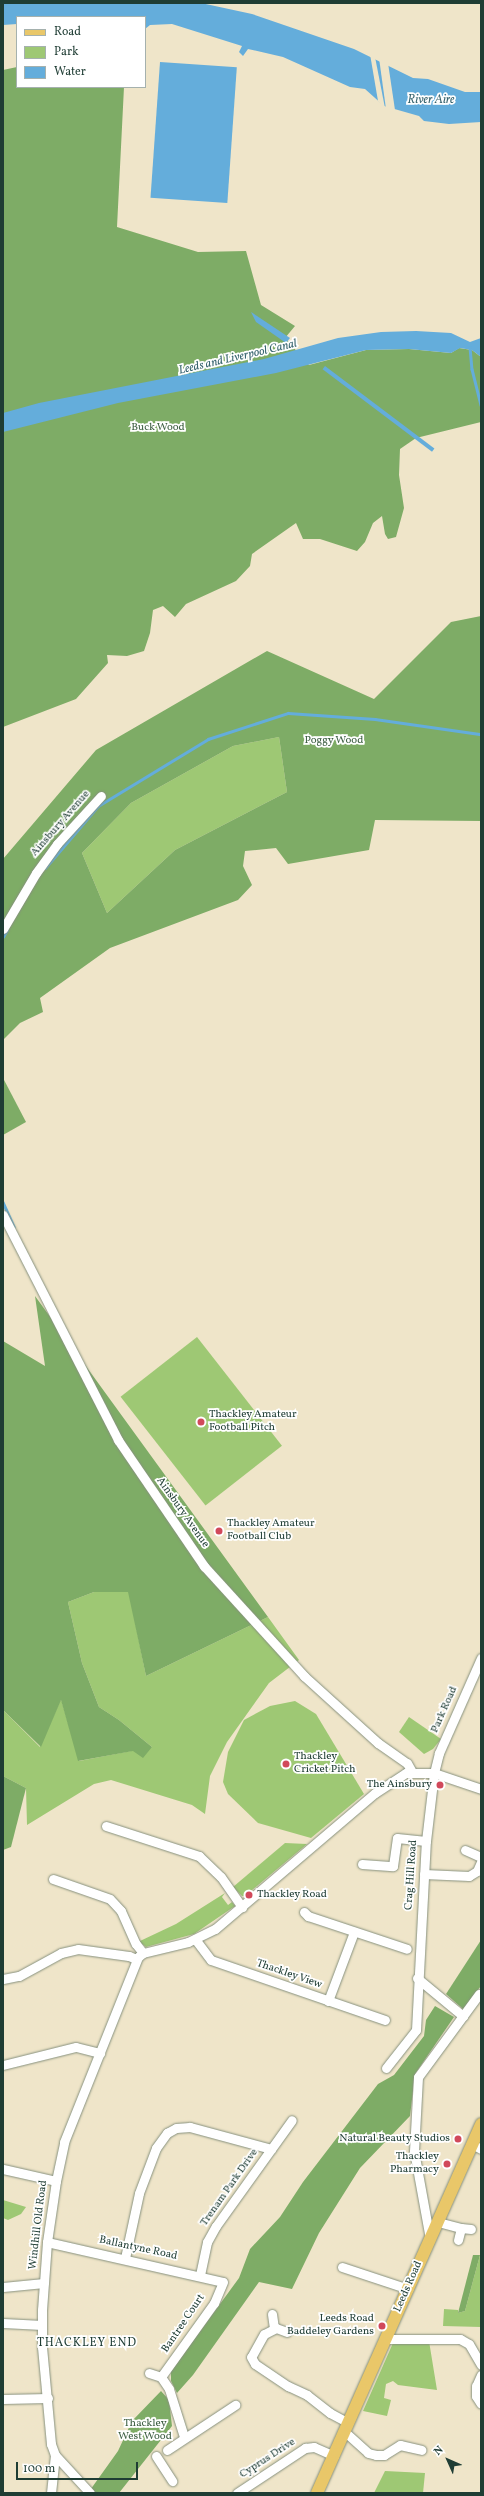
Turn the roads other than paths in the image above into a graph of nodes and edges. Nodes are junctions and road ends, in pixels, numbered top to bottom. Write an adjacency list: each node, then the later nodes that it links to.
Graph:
1 (101, 796): 2 (street, Ainsbury Avenue)
2 (3, 930)
3 (3, 1215): 5 (street, Ainsbury Avenue)
4 (481, 1658): 6 (street, Park Road)
5 (412, 1772): 6 (street); 16 (street)
6 (434, 1773): 7 (street); 9 (street, Crag Hill Road)
7 (481, 1789)
8 (106, 1826): 16 (street)
9 (426, 1841): 13 (street); 14 (street, Crag Hill Road)
10 (465, 1850): 11 (street)
11 (481, 1857)
12 (481, 1862): 14 (street)
13 (362, 1864)
14 (424, 1874): 22 (street, Crag Hill Road)
15 (53, 1878): 21 (street)
16 (242, 1907): 19 (street)
17 (304, 1912): 18 (street)
18 (354, 1932): 20 (street); 25 (street)
19 (196, 1939): 21 (street); 25 (street, Thackley View)
20 (407, 1949)
21 (140, 1956): 23 (street); 28 (street, Windhill Old Road)
22 (417, 1978): 26 (street); 30 (street, Crag Hill Road)
23 (3, 1979)
24 (479, 1994): 26 (street)
25 (328, 2001): 27 (street, Thackley View)
26 (461, 2014): 41 (street)
27 (385, 2020)
28 (100, 2053): 29 (street); 36 (street, Windhill Old Road)
29 (3, 2065)
30 (386, 2068)
31 (292, 2120): 34 (street, Trenam Park Drive)
32 (481, 2124): 33 (main road, Leeds Road)
33 (477, 2147): 37 (main road, Leeds Road)
34 (271, 2149): 43 (street); 45 (street, Trenam Park Drive)
35 (3, 2169): 36 (street)
36 (56, 2181): 42 (street, Windhill Old Road)
37 (438, 2222): 38 (street); 41 (main road, Leeds Road)
38 (461, 2228): 39 (street); 40 (street)
39 (471, 2229)
40 (458, 2240)
41 (430, 2241): 49 (main road, Leeds Road)
42 (47, 2242): 43 (street, Ballantyne Road); 47 (street, Windhill Old Road)
43 (125, 2258): 45 (street, Ballantyne Road)
44 (342, 2267): 49 (street)
45 (200, 2275): 46 (street, Ballantyne Road)
46 (223, 2282): 59 (street, Bantree Court)
47 (44, 2283): 48 (street); 52 (street, Windhill Old Road)
48 (3, 2287)
49 (408, 2289): 55 (main road, Leeds Road)
50 (272, 2314): 53 (street)
51 (3, 2323): 52 (street)
52 (42, 2325): 60 (street, Windhill Old Road)
53 (274, 2328): 54 (street); 64 (street)
54 (287, 2332)
55 (386, 2339): 56 (street); 64 (main road, Leeds Road)
56 (481, 2365)
57 (149, 2373): 59 (street)
58 (481, 2375): 62 (street)
59 (162, 2377): 65 (street)
60 (48, 2398): 61 (street); 68 (street, Windhill Old Road)
61 (3, 2399)
62 (481, 2404)
63 (235, 2406): 65 (street)
64 (347, 2427): 67 (street); 70 (main road, Leeds Road)
65 (184, 2437): 66 (street)
66 (167, 2450)
67 (421, 2450)
68 (55, 2454): 72 (street); 73 (street, Windhill Old Road)
69 (156, 2456): 71 (street)
70 (334, 2456): 74 (street, Cyprus Drive); 75 (main road, Leeds Road)
71 (172, 2481)
72 (50, 2493)
73 (90, 2493)
74 (238, 2493)
75 (318, 2493)

